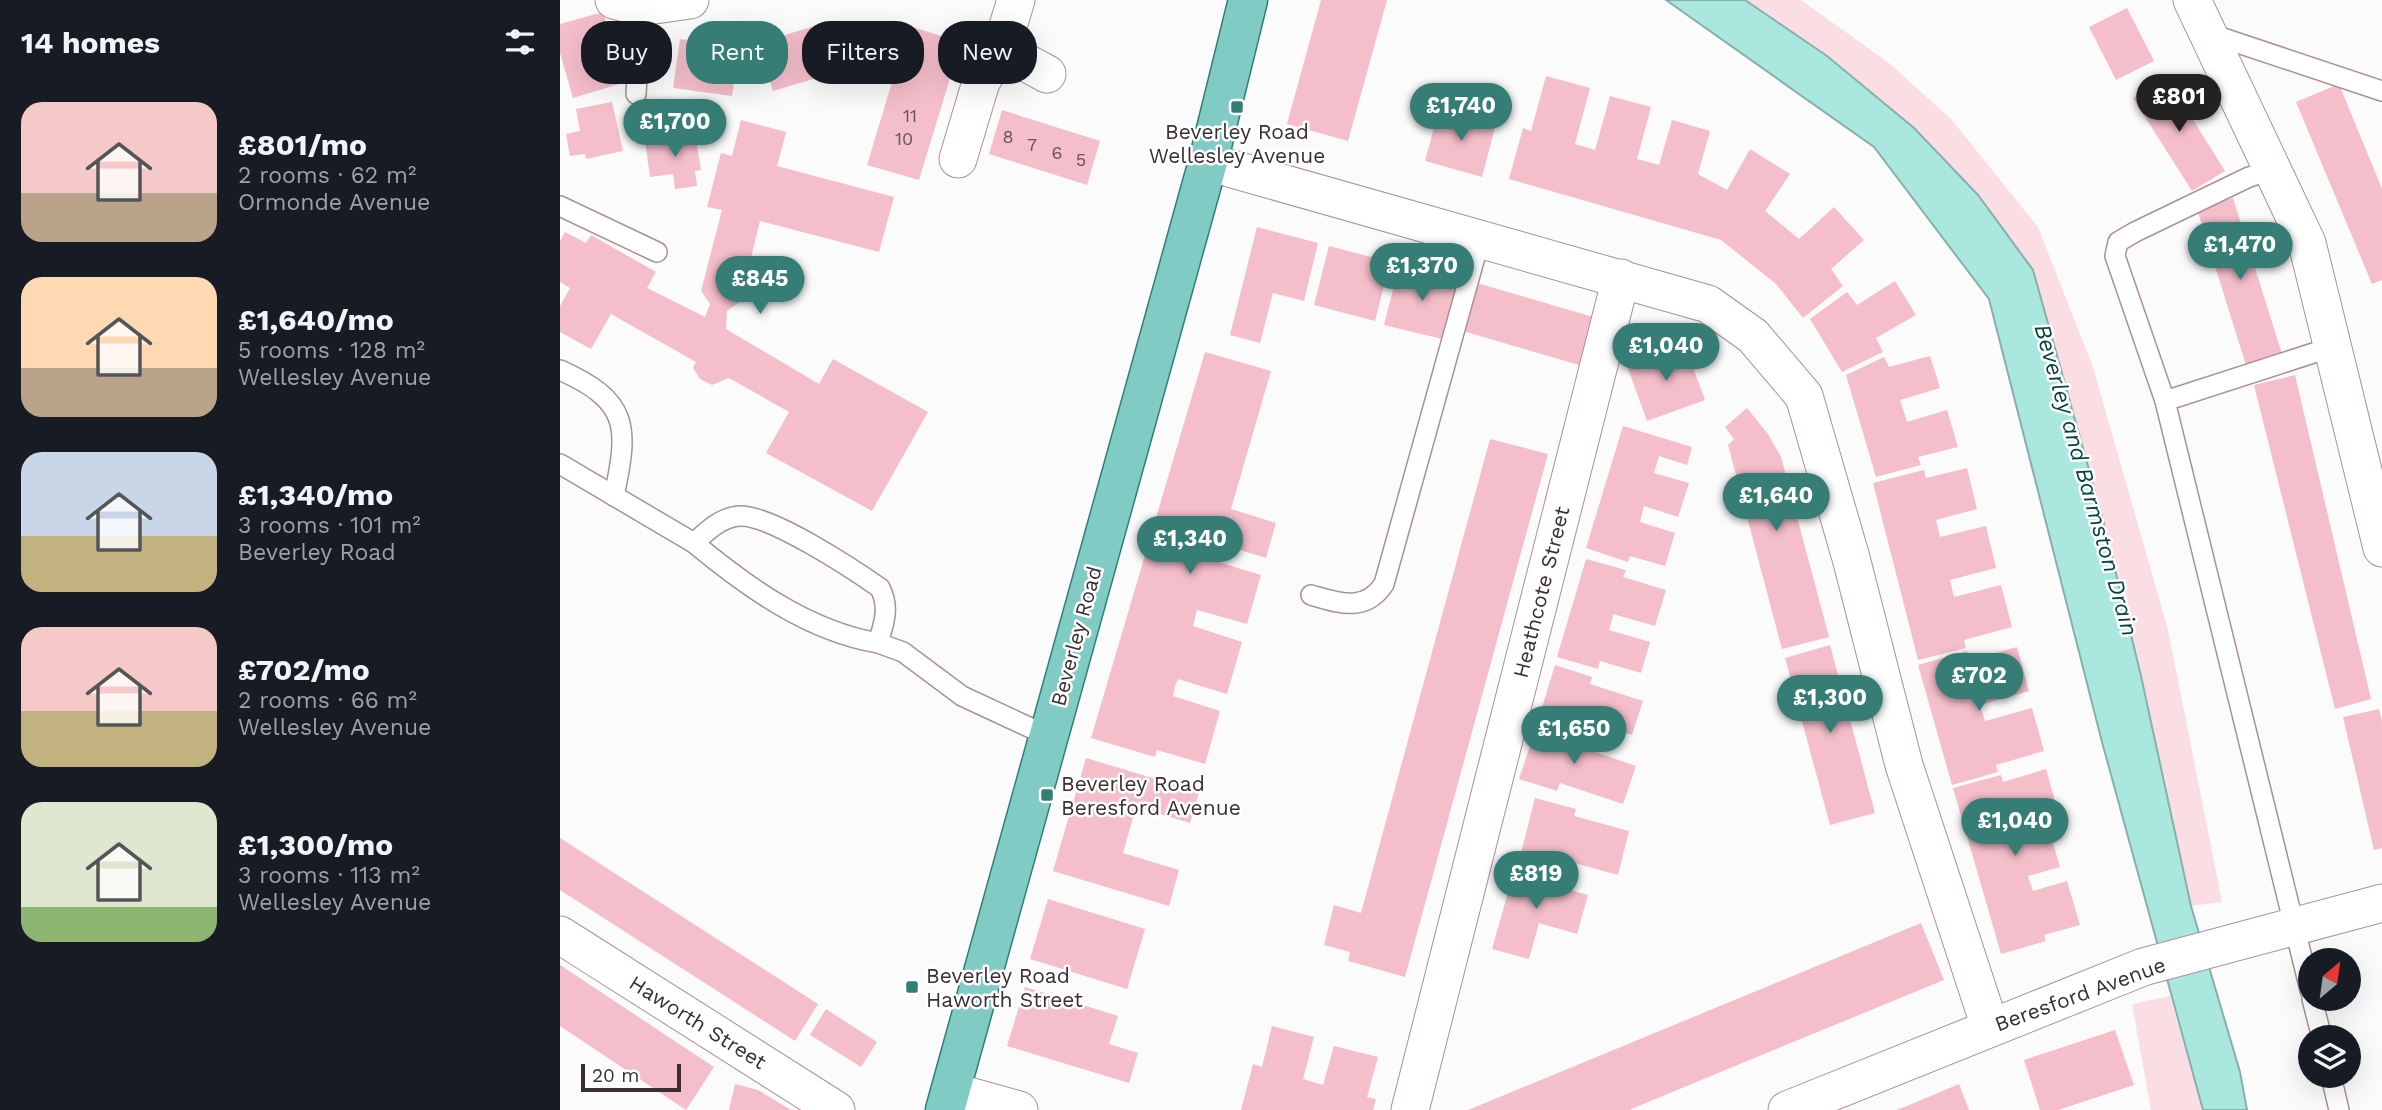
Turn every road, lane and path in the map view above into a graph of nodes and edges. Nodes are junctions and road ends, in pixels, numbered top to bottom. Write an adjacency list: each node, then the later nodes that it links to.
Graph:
1 (690, 0): 5 (street)
2 (1016, 0): 6 (street)
3 (1248, 0): 14 (main road, Beverley Road)
4 (2192, 0): 7 (street)
5 (627, 4): 12 (lane)
6 (1010, 21)
7 (2207, 32): 11 (lane); 15 (street)
8 (1037, 69): 9 (street)
9 (1046, 74)
10 (980, 84): 13 (street)
11 (2382, 91)
12 (636, 94)
13 (958, 159)
14 (1208, 162): 17 (street); 29 (main road, Beverley Road)
15 (2272, 170): 20 (street); 22 (lane)
16 (560, 206): 18 (lane)
17 (1480, 239): 19 (street); 27 (lane)
18 (657, 252)
19 (1621, 278): 34 (street); 39 (street, Heathcote Street)
20 (2332, 347): 22 (lane); 26 (street)
21 (560, 370): 24 (lane)
22 (2165, 401): 31 (lane)
23 (560, 464): 24 (lane)
24 (614, 496): 25 (lane)
25 (694, 543): 28 (lane); 28 (lane)
26 (2382, 548)
27 (1311, 595)
28 (878, 643): 29 (lane)
29 (1048, 736): 36 (main road, Beverley Road)
30 (2382, 903): 31 (street, Beresford Avenue)
31 (2295, 926): 33 (lane); 34 (street, Beresford Avenue)
32 (560, 934): 37 (street, Haworth Street)
33 (2300, 948)
34 (1990, 1027): 40 (street, Beresford Avenue)
35 (2334, 1088): 41 (lane)
36 (948, 1100): 38 (street)
37 (836, 1110)
38 (1019, 1110)
39 (1410, 1110)
40 (1787, 1110)
41 (2339, 1110)

